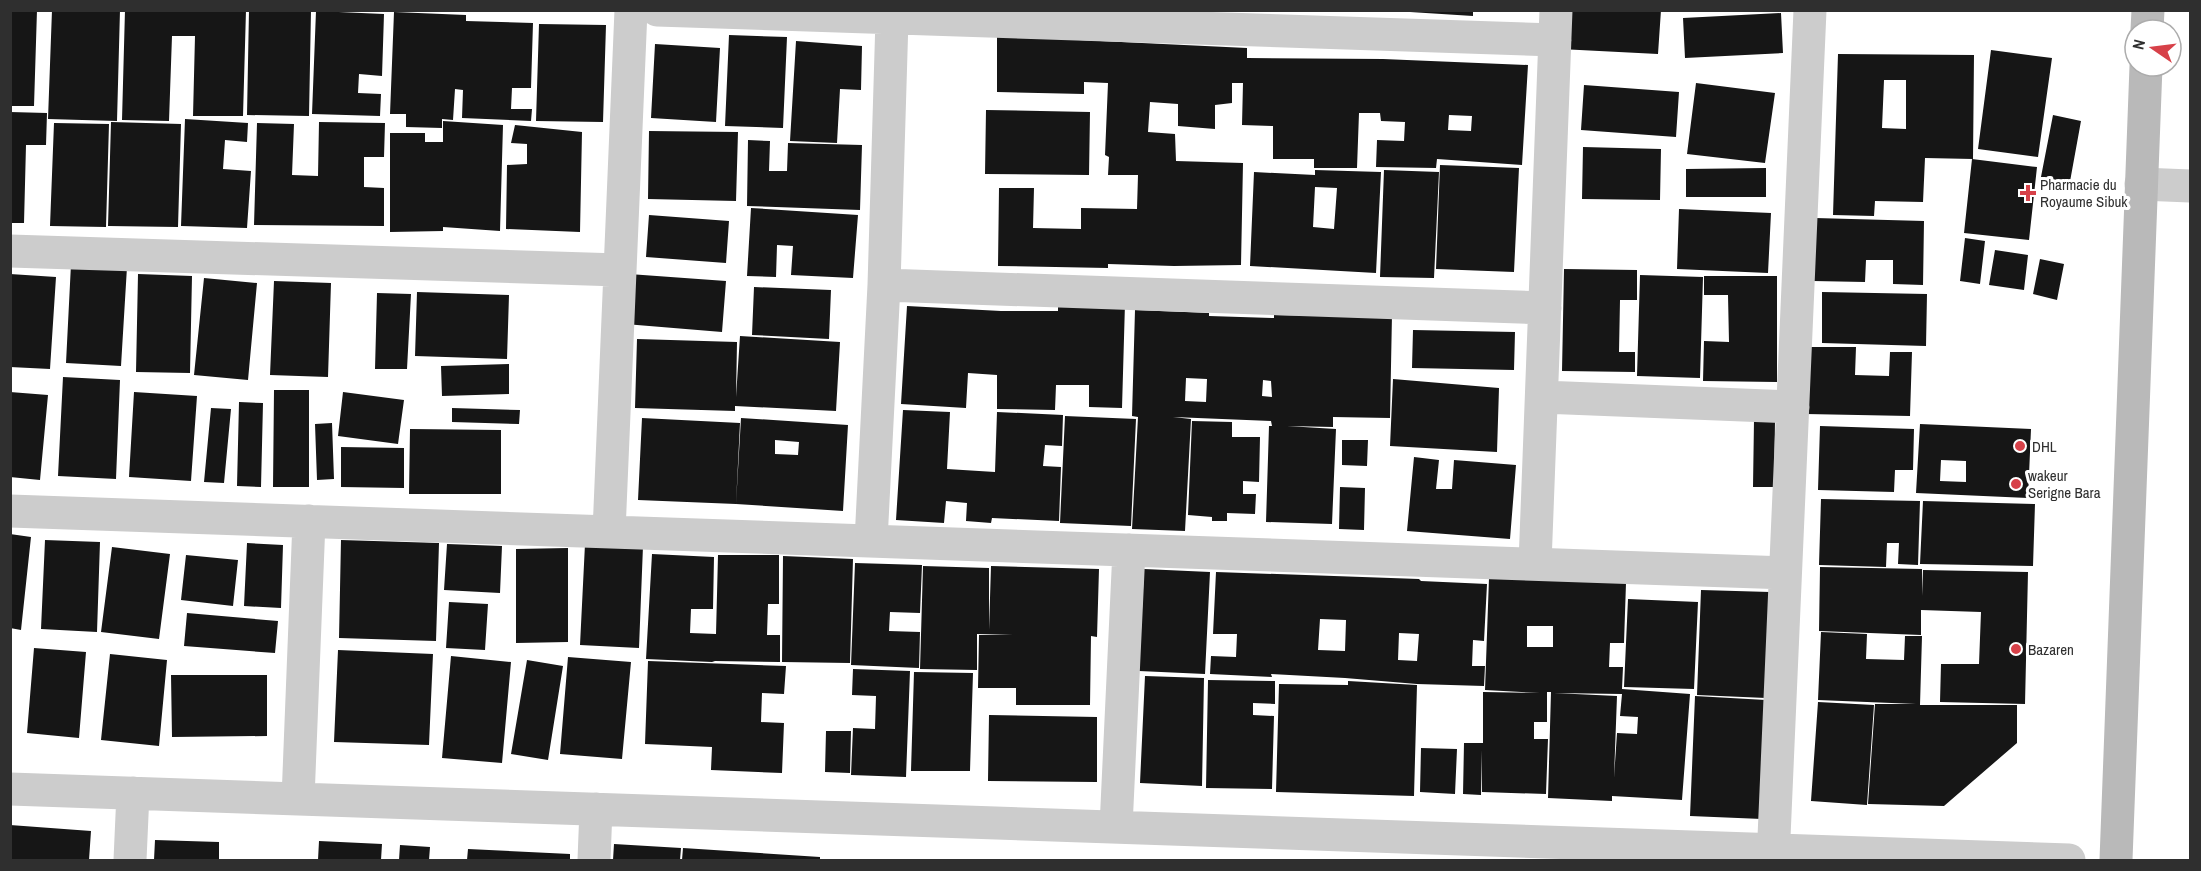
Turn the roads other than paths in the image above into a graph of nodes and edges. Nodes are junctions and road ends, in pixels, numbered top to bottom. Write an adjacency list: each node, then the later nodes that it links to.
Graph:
1 (631, 10): 10 (street)
2 (657, 10): 4 (street)
3 (1810, 10): 14 (street)
4 (892, 19): 5 (street); 11 (street)
5 (1556, 25): 12 (street)
6 (2145, 78): 7 (street)
7 (2141, 184): 8 (street); 33 (street)
8 (2190, 186)
9 (10, 251): 10 (street)
10 (619, 270): 17 (street)
11 (884, 285): 12 (street); 18 (street)
12 (1545, 308): 13 (street)
13 (1542, 397): 14 (street); 20 (street)
14 (1792, 407): 21 (street)
15 (10, 511): 16 (street)
16 (309, 522): 17 (street); 24 (street)
17 (609, 532): 18 (street)
18 (871, 541): 19 (street)
19 (1129, 550): 20 (street); 26 (street)
20 (1535, 564): 21 (street)
21 (1785, 573): 29 (street)
22 (10, 789): 23 (street)
23 (133, 793): 24 (street); 30 (street)
24 (298, 799): 25 (street)
25 (596, 809): 26 (street); 31 (street)
26 (1116, 828): 27 (street)
27 (1255, 846): 28 (street)
28 (1517, 851): 29 (street)
29 (1773, 855): 32 (street)
30 (130, 861)
31 (594, 861)
32 (2069, 861)
33 (2116, 861)

